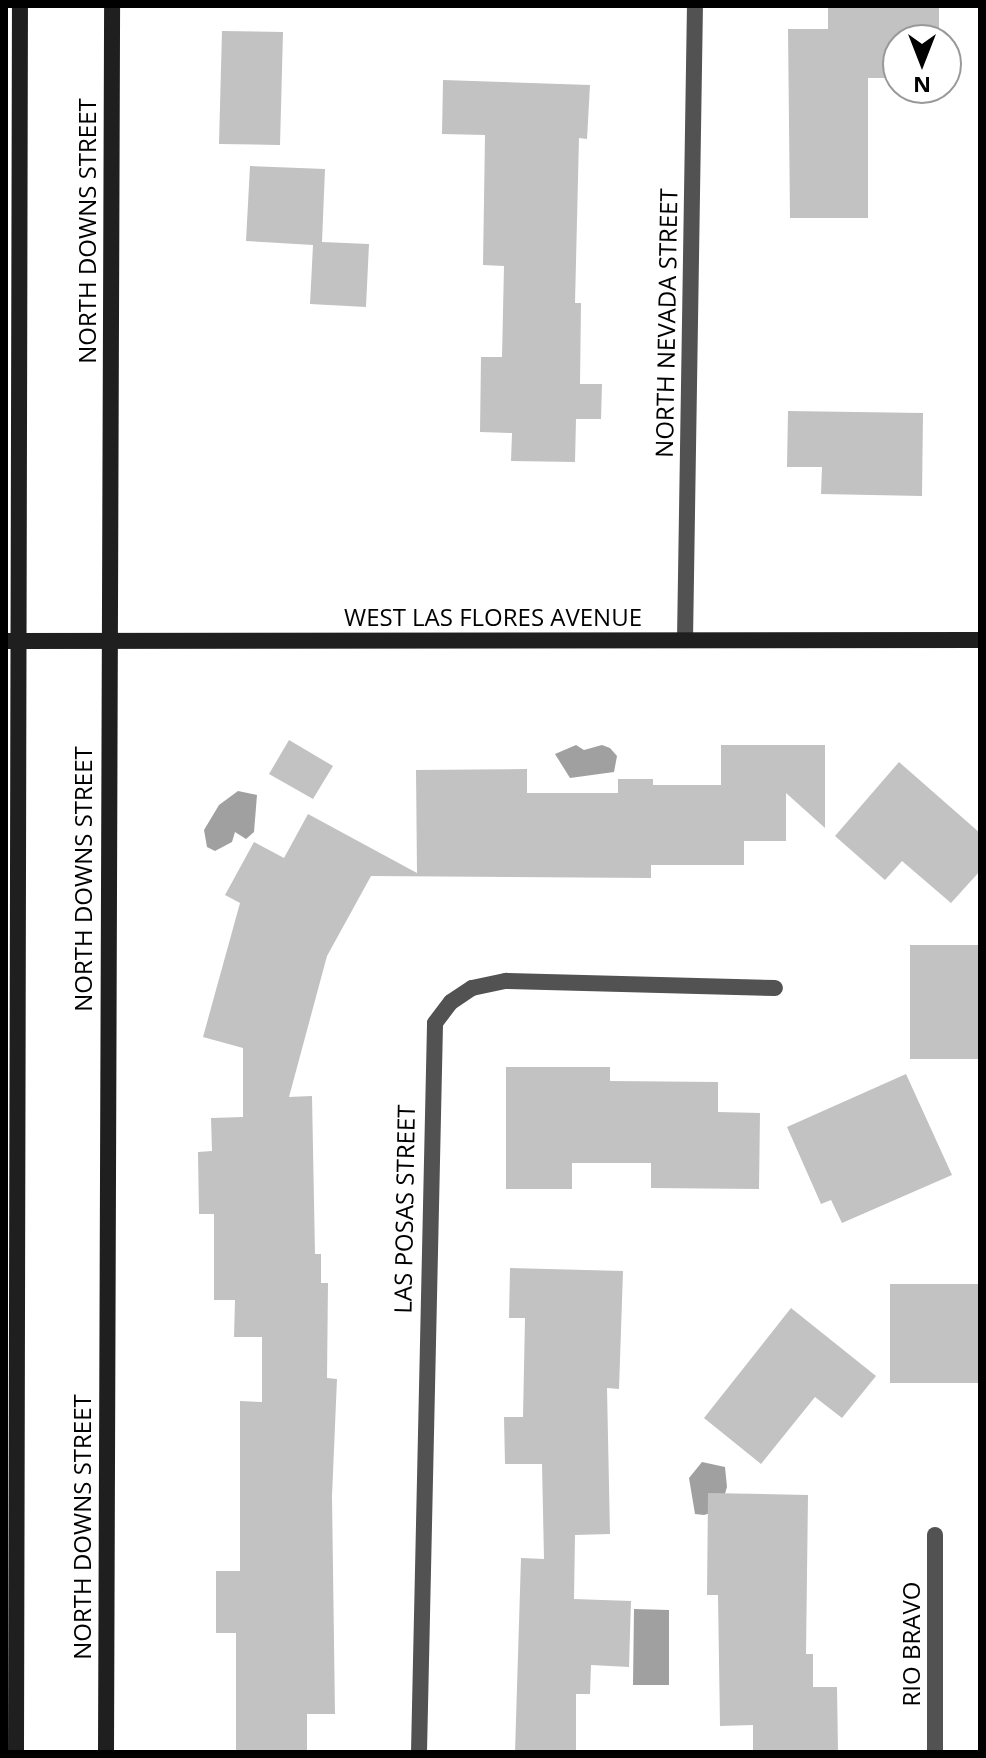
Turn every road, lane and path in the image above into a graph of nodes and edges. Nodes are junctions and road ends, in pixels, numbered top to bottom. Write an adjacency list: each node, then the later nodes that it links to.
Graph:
1 (20, 6): 6 (main road)
2 (112, 6): 7 (main road, NORTH DOWNS STREET)
3 (695, 6): 4 (street, NORTH NEVADA STREET)
4 (685, 640): 5 (main road, WEST LAS FLORES AVENUE); 7 (main road, WEST LAS FLORES AVENUE)
5 (980, 640)
6 (12, 641): 7 (main road, WEST LAS FLORES AVENUE); 10 (main road)
7 (110, 643): 11 (main road, NORTH DOWNS STREET)
8 (775, 988): 12 (street, LAS POSAS STREET)
9 (935, 1535): 13 (street, RIO BRAVO)
10 (16, 1752)
11 (106, 1752)
12 (419, 1752)
13 (935, 1752)

